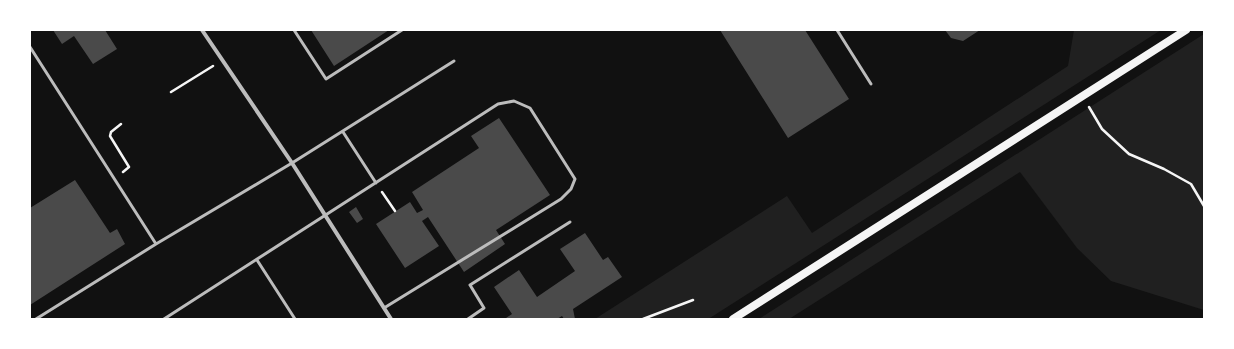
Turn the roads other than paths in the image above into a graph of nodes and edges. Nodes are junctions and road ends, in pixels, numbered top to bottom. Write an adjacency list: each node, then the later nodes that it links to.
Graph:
1 (202, 30): 10 (street)
2 (294, 30): 3 (lane)
3 (402, 30)
4 (837, 30): 8 (lane)
5 (1186, 30): 22 (main road)
6 (30, 47): 14 (lane)
7 (454, 61): 9 (lane)
8 (871, 84)
9 (343, 132): 10 (lane); 11 (lane)
10 (292, 163): 12 (street); 14 (lane)
11 (376, 183): 12 (lane); 16 (lane)
12 (326, 216): 15 (lane); 16 (street)
13 (570, 222): 21 (lane)
14 (156, 244): 17 (lane)
15 (257, 260): 18 (lane); 19 (lane)
16 (384, 308): 20 (street)
17 (36, 319)
18 (164, 319)
19 (295, 319)
20 (391, 319)
21 (468, 319)
22 (733, 319)

